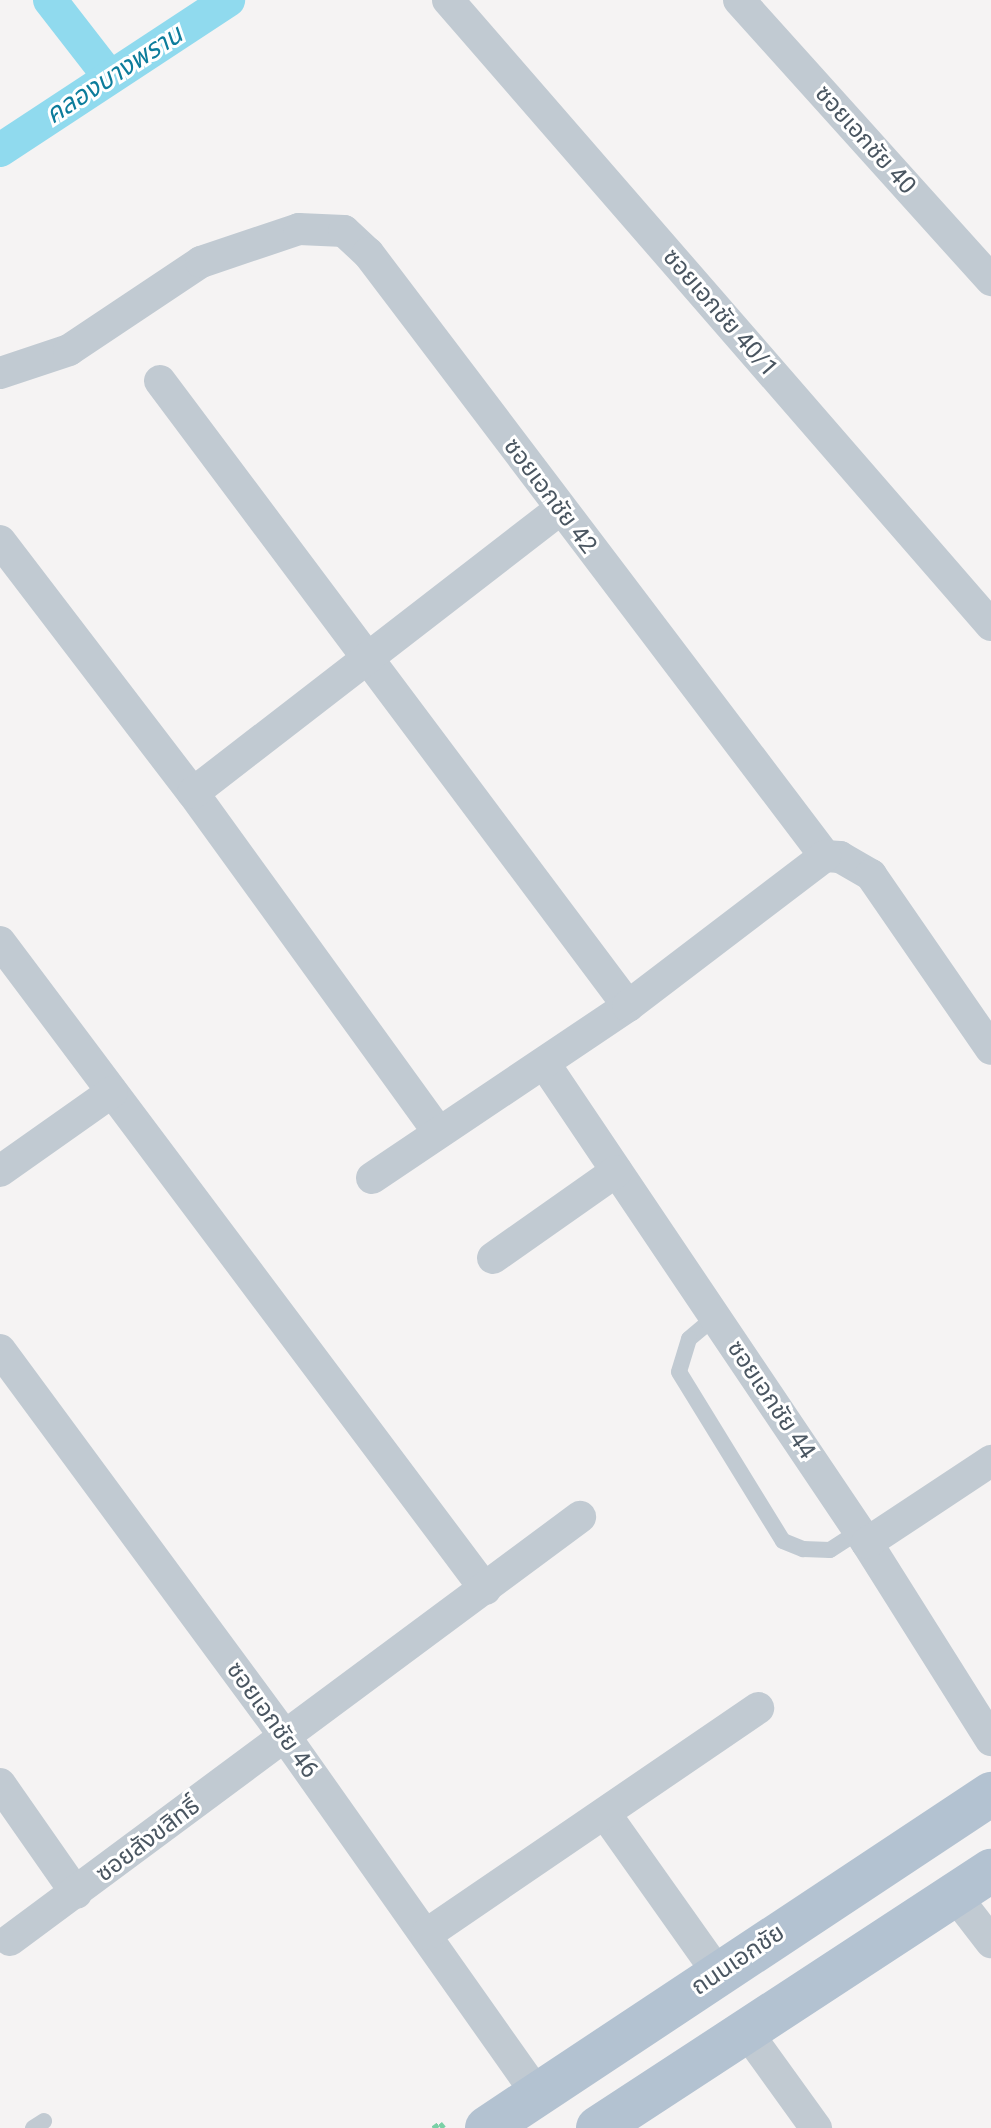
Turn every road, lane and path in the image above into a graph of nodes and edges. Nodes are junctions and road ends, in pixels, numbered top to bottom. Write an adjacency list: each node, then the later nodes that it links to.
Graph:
1 (448, 0): 8 (street, ซอยเอกชัย 40/1)
2 (739, 0): 3 (street, ซอยเอกชัย 40)
3 (991, 280)
4 (0, 373): 6 (street, ซอยเอกชัย 42)
5 (160, 381): 9 (street)
6 (559, 510): 9 (street); 11 (street, ซอยเอกชัย 42)
7 (0, 541): 10 (street)
8 (991, 625)
9 (367, 659): 10 (street); 13 (street)
10 (193, 793): 17 (street)
11 (825, 856): 13 (street); 14 (street)
12 (0, 942): 16 (street)
13 (628, 1006): 15 (street)
14 (991, 1049)
15 (544, 1063): 17 (street); 19 (street, ซอยเอกชัย 44)
16 (112, 1092): 18 (street); 27 (street)
17 (438, 1131): 20 (street)
18 (0, 1171)
19 (617, 1171): 21 (street); 22 (street, ซอยเอกชัย 44)
20 (372, 1178)
21 (493, 1258)
22 (715, 1317): 26 (street, ซอยเอกชัย 44); 26 (lane)
23 (0, 1350): 29 (street, ซอยเอกชัย 46)
24 (991, 1461): 26 (street)
25 (580, 1517): 27 (street, ซอยสังขสิทธิ์)
26 (863, 1537): 30 (street, ซอยเอกชัย 44)
27 (485, 1589): 29 (street, ซอยสังขสิทธิ์)
28 (758, 1708): 33 (street)
29 (286, 1738): 35 (street, ซอยสังขสิทธิ์); 37 (street, ซอยเอกชัย 46)
30 (991, 1740)
31 (0, 1784): 35 (street)
32 (991, 1794): 40 (main road, ถนนเอกชัย)
33 (606, 1815): 37 (street); 40 (street)
34 (991, 1871): 36 (main road)
35 (76, 1893): 38 (street, ซอยสังขสิทธิ์)
36 (954, 1894): 39 (street); 41 (main road)
37 (427, 1934): 42 (street, ซอยเอกชัย 46)
38 (10, 1940)
39 (991, 1942)
40 (718, 1973): 42 (main road, ถนนเอกชัย)
41 (746, 2031): 46 (main road); 47 (street)
42 (538, 2095): 45 (main road, ถนนเอกชัย)
43 (442, 2125): 44 (path)
44 (433, 2128)
45 (487, 2128)
46 (598, 2128)
47 (816, 2128)

